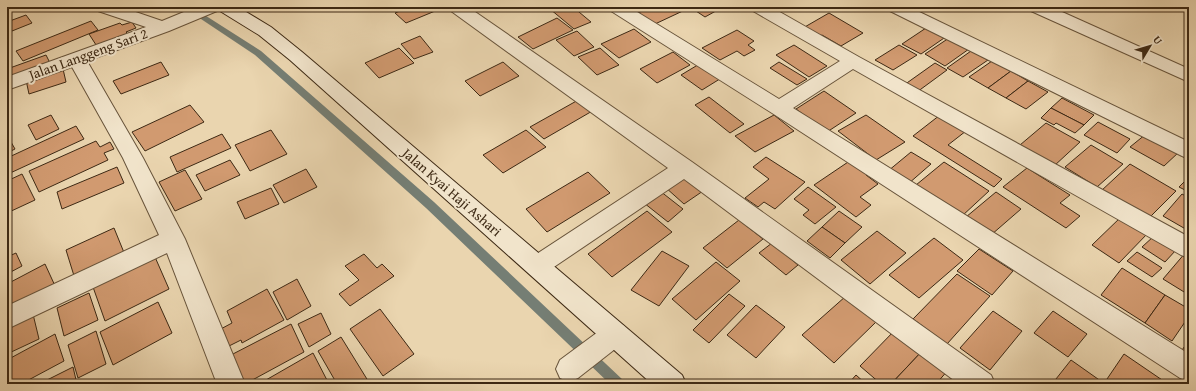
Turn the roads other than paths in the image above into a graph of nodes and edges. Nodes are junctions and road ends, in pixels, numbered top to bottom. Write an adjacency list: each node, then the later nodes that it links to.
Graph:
1 (104, 7): 9 (street)
2 (226, 7): 19 (street, Jalan Kyai Haji Ashari)
3 (458, 7): 16 (street)
4 (617, 7): 14 (street)
5 (759, 7): 11 (street)
6 (896, 7): 15 (street)
7 (1037, 7): 12 (street)
8 (205, 10): 9 (street, Jalan Langgeng Sari 2)
9 (167, 26): 10 (street, Jalan Langgeng Sari 2)
10 (77, 59): 13 (street, Jalan Langgeng Sari 2); 17 (street)
11 (853, 61): 14 (street); 18 (street)
12 (1189, 76)
13 (7, 84)
14 (779, 108): 23 (street)
15 (1189, 152)
16 (684, 168): 19 (street); 26 (street)
17 (173, 239): 20 (street); 24 (street)
18 (1189, 248)
19 (538, 266): 21 (street, Jalan Kyai Haji Ashari)
20 (7, 318)
21 (607, 340): 22 (street); 25 (street, Jalan Kyai Haji Ashari)
22 (569, 369)
23 (1189, 369)
24 (231, 384)
25 (672, 384)
26 (981, 384)

